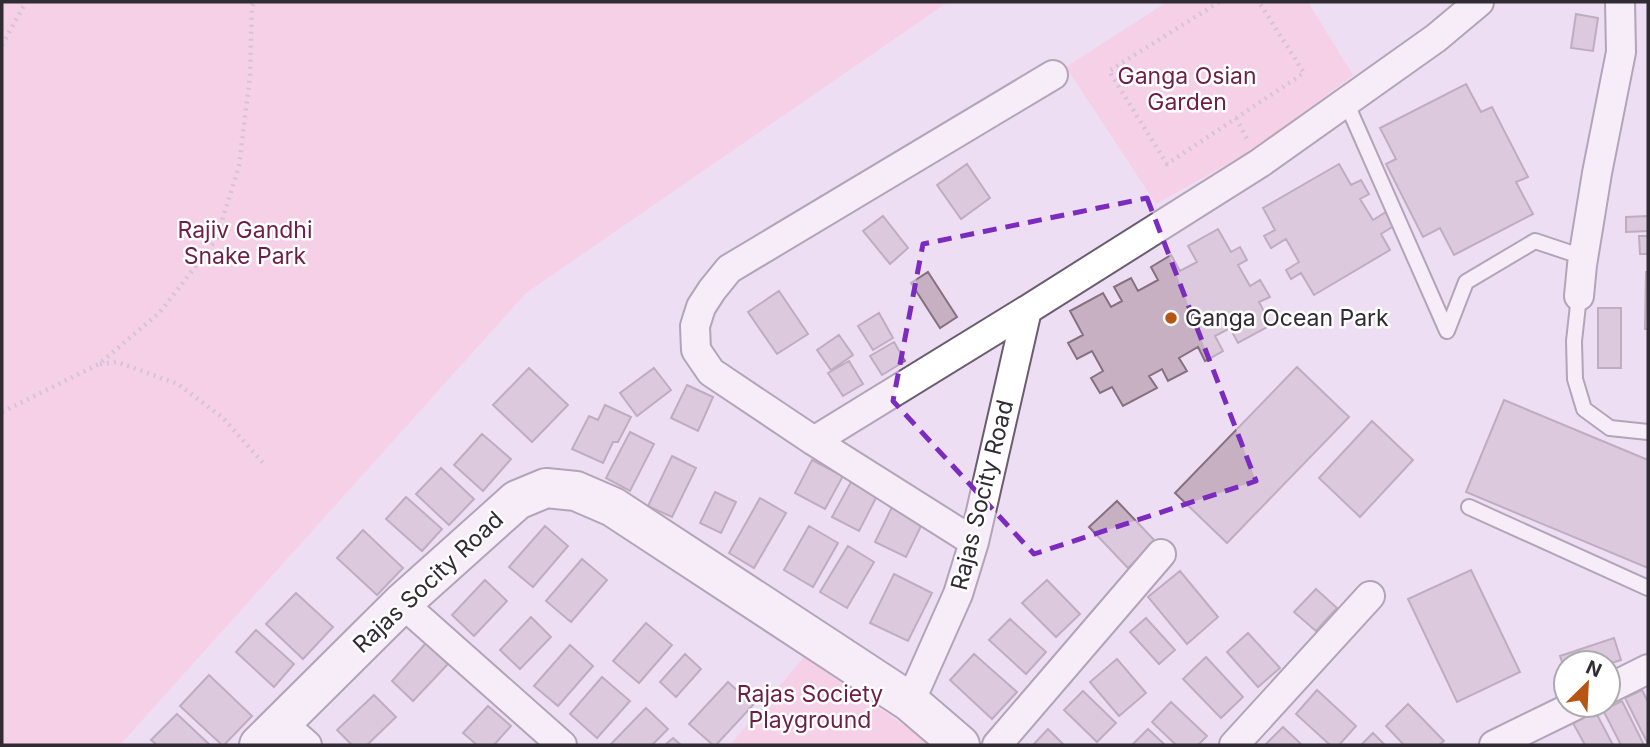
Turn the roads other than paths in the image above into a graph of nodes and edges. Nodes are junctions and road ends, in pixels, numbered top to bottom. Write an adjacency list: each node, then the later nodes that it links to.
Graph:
1 (1479, 2): 4 (street)
2 (1620, 2): 5 (street)
3 (1054, 75): 9 (street)
4 (1346, 102): 5 (lane); 7 (street)
5 (1583, 257): 6 (street)
6 (1579, 296): 8 (lane)
7 (1027, 310): 9 (street); 11 (street, Rajas Socity Road)
8 (1646, 433)
9 (814, 441): 11 (street)
10 (1469, 507): 13 (lane)
11 (974, 541): 18 (street, Rajas Socity Road)
12 (1161, 554): 23 (street)
13 (1648, 588)
14 (1370, 596): 24 (street)
15 (402, 603): 18 (street, Rajas Socity Road); 20 (street, Rajas Socity Road); 21 (street)
16 (1648, 669): 17 (street)
17 (1622, 682)
18 (910, 702): 22 (street)
19 (1552, 717): 25 (street)
20 (283, 738)
21 (562, 745)
22 (960, 745)
23 (997, 745)
24 (1234, 745)
25 (1494, 745)

